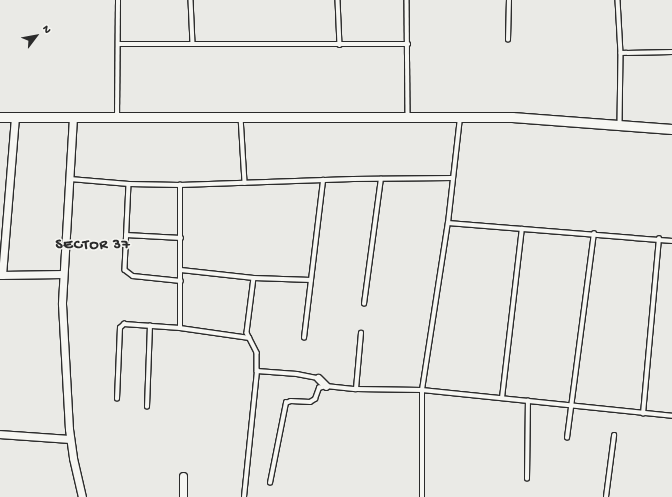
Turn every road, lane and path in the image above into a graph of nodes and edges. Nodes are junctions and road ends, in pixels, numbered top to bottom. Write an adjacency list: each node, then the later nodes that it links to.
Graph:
1 (118, 0): 8 (lane)
2 (191, 0): 9 (lane)
3 (338, 0): 11 (lane)
4 (407, 0): 10 (lane)
5 (509, 0): 7 (lane)
6 (618, 0): 13 (lane)
7 (508, 40)
8 (118, 44): 9 (lane); 15 (lane)
9 (193, 44): 11 (lane)
10 (408, 44): 11 (lane); 17 (lane)
11 (340, 45)
12 (672, 52): 13 (lane)
13 (621, 53): 21 (lane)
14 (73, 116): 15 (street); 20 (street); 24 (street)
15 (117, 116): 16 (street)
16 (241, 116): 17 (street); 27 (lane)
17 (408, 116): 18 (street)
18 (460, 116): 21 (street); 23 (lane)
19 (0, 117): 20 (street)
20 (14, 117): 30 (street)
21 (620, 125): 22 (street)
22 (672, 130)
23 (452, 178): 25 (lane); 31 (lane)
24 (70, 179): 28 (lane); 39 (street)
25 (381, 179): 26 (lane); 44 (lane)
26 (323, 180): 27 (lane); 42 (lane)
27 (245, 183): 29 (lane)
28 (129, 184): 29 (lane); 34 (lane)
29 (180, 185): 35 (lane)
30 (3, 208): 40 (street)
31 (448, 223): 32 (lane); 54 (lane)
32 (522, 229): 33 (lane); 55 (lane)
33 (594, 234): 36 (lane); 58 (lane)
34 (126, 235): 35 (lane); 43 (lane)
35 (181, 238): 38 (lane)
36 (659, 239): 37 (lane); 60 (lane)
37 (672, 241)
38 (181, 270): 41 (lane); 43 (lane)
39 (63, 274): 40 (street); 65 (street)
40 (1, 275)
41 (254, 278): 42 (lane); 48 (lane)
42 (311, 280): 49 (lane)
43 (181, 282): 46 (lane)
44 (364, 304)
45 (150, 326): 46 (lane); 56 (lane); 59 (lane)
46 (180, 328): 48 (lane)
47 (361, 333): 53 (lane)
48 (249, 338): 50 (lane)
49 (304, 338)
50 (257, 371): 51 (lane); 71 (lane)
51 (318, 378): 52 (street)
52 (326, 386): 53 (lane); 68 (lane)
53 (356, 389): 54 (lane)
54 (422, 390): 55 (lane); 72 (lane)
55 (502, 398): 57 (lane)
56 (117, 399)
57 (528, 401): 58 (lane); 67 (lane)
58 (572, 406): 60 (lane); 64 (lane)
59 (147, 407)
60 (643, 414): 61 (lane)
61 (672, 416)
62 (0, 434): 65 (street)
63 (614, 436): 73 (lane)
64 (567, 438)
65 (70, 439): 69 (street)
66 (183, 476): 70 (street)
67 (527, 479)
68 (270, 483)
69 (82, 497)
70 (183, 497)
71 (244, 497)
72 (422, 497)
73 (606, 497)

